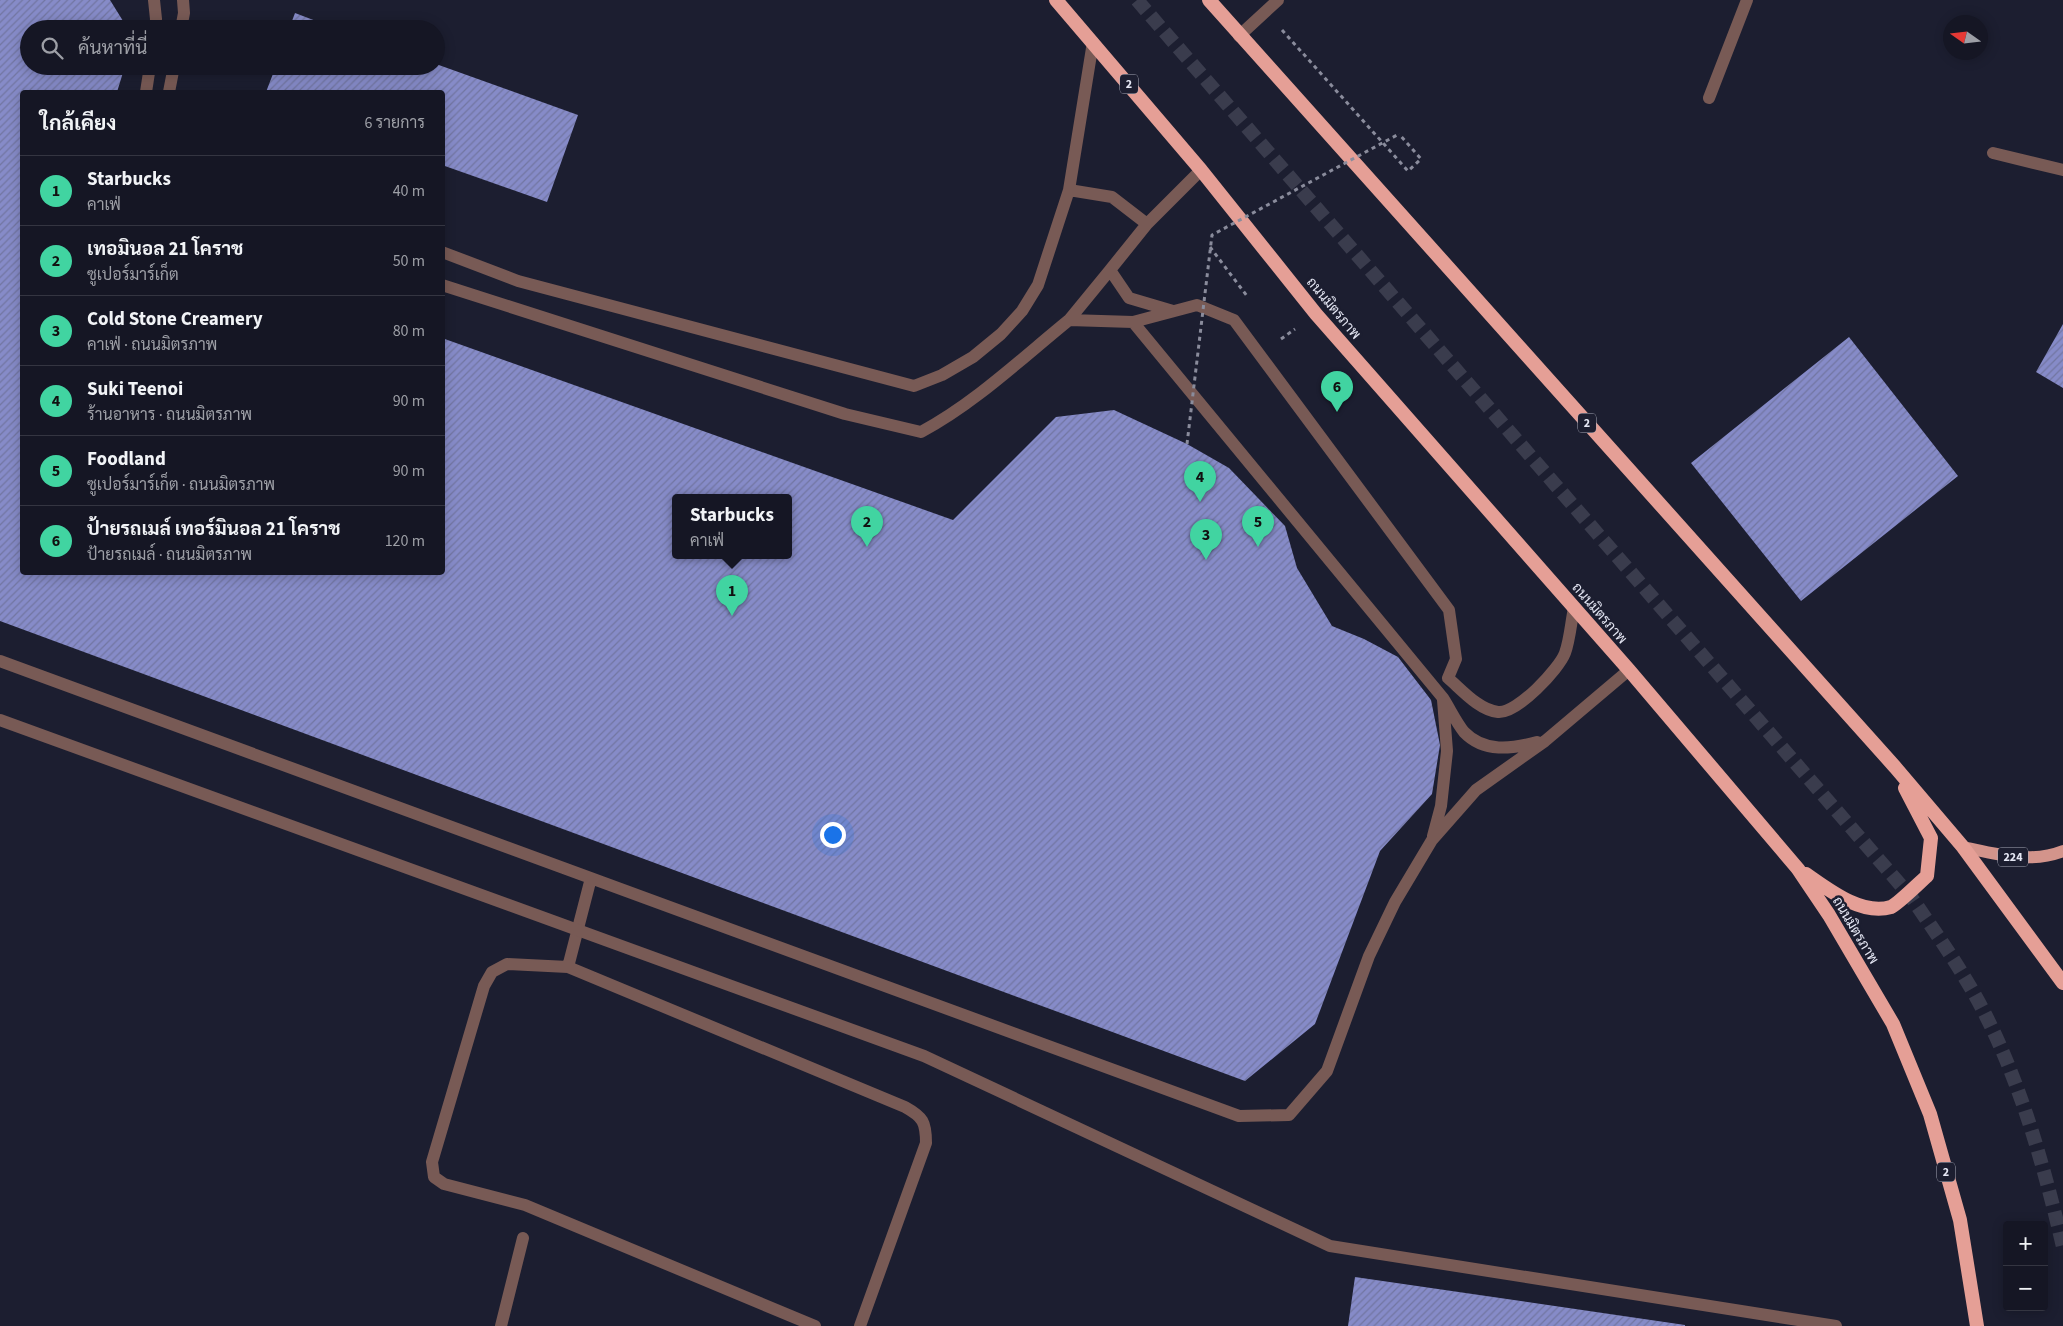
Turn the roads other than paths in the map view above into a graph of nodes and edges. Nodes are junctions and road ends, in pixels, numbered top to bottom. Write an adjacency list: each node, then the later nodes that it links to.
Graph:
1 (154, 0): 7 (street)
2 (183, 0): 8 (street)
3 (1056, 0): 10 (highway, ถนนมิตรภาพ / 2)
4 (1209, 0): 9 (highway, 2)
5 (1278, 0): 9 (street)
6 (1747, 0): 15 (street)
7 (156, 20)
8 (183, 20)
9 (1239, 36): 34 (highway, 2)
10 (1093, 42): 17 (highway, ถนนมิตรภาพ / 2); 19 (street)
11 (149, 75): 13 (street)
12 (172, 75): 14 (street)
13 (146, 90)
14 (169, 90)
15 (1709, 98)
16 (1992, 153): 18 (street)
17 (1201, 170): 20 (street); 27 (highway, ถนนมิตรภาพ / 2)
18 (2063, 170)
19 (1069, 190): 20 (street); 21 (street)
20 (1147, 224): 22 (street)
21 (445, 253)
22 (1110, 270): 24 (street); 25 (street)
23 (445, 286): 25 (street)
24 (1173, 311): 26 (street); 30 (street)
25 (1069, 320): 26 (street)
26 (1133, 322): 31 (street)
27 (1574, 608): 29 (highway, ถนนมิตรภาพ / 2); 30 (street)
28 (0, 662): 39 (street)
29 (1629, 670): 33 (street); 38 (highway, ถนนมิตรภาพ / 2)
30 (1448, 678): 31 (street)
31 (1443, 698): 33 (street); 35 (street)
32 (0, 720): 40 (street)
33 (1544, 741): 35 (street)
34 (1895, 767): 36 (highway, 2); 38 (highway)
35 (1432, 840): 39 (street)
36 (1963, 848): 37 (main road, 224); 42 (highway, 2)
37 (2063, 851)
38 (1798, 869): 48 (highway, ถนนมิตรภาพ / 2)
39 (590, 878): 40 (street)
40 (577, 931): 41 (street); 47 (street)
41 (568, 967): 45 (street); 46 (street)
42 (2063, 983)
43 (523, 1238): 44 (street)
44 (501, 1326)
45 (815, 1326)
46 (860, 1326)
47 (1836, 1326)
48 (1977, 1326)

